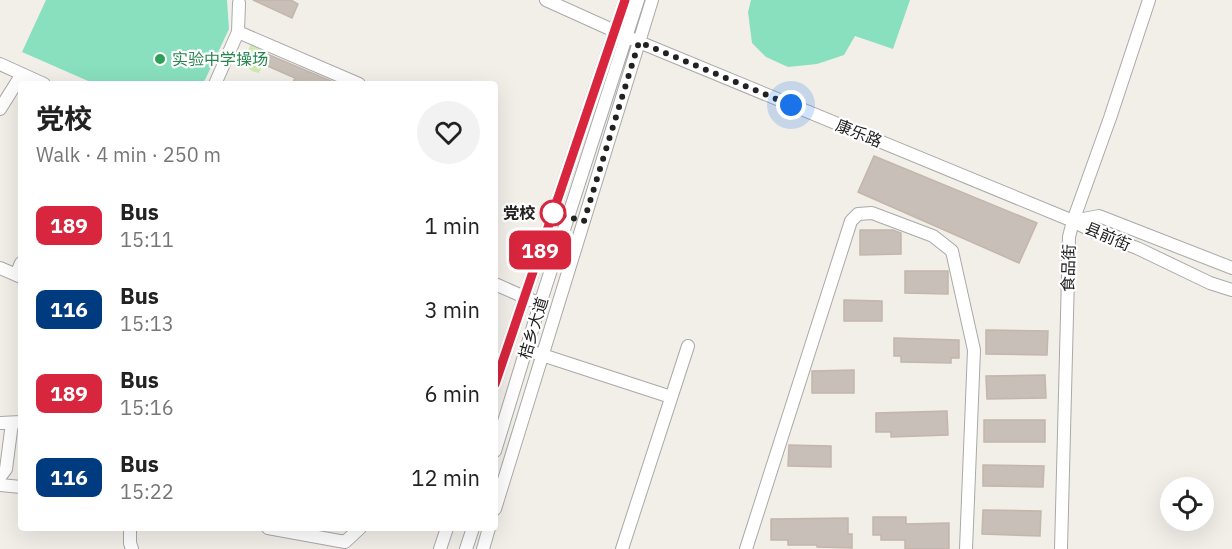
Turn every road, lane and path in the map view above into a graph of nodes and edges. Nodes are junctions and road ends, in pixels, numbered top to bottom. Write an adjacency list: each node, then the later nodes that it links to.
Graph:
1 (546, 0): 8 (street, 康乐路)
2 (625, 0): 8 (street)
3 (638, 0): 8 (street, 桔乡大道)
4 (652, 0): 9 (street)
5 (1149, 0): 16 (street, 食品街)
6 (239, 3): 7 (street)
7 (238, 32): 13 (street); 14 (street)
8 (621, 34): 9 (street, 康乐路); 22 (street); 23 (street, 桔乡大道)
9 (639, 42): 16 (street, 康乐路); 26 (street)
10 (0, 64): 11 (street)
11 (22, 74): 12 (street); 15 (street)
12 (37, 81)
13 (216, 81)
14 (351, 81)
15 (0, 109)
16 (1073, 220): 18 (street, 县前街); 21 (street, 县前街); 48 (street, 食品街)
17 (0, 268): 19 (street)
18 (1232, 268)
19 (18, 276)
20 (498, 285): 22 (street)
21 (1232, 290)
22 (524, 297): 23 (street); 27 (street)
23 (540, 304): 25 (street, 桔乡大道)
24 (688, 346): 28 (street)
25 (526, 350): 26 (street); 30 (street, 桔乡大道)
26 (543, 355): 28 (street); 34 (street)
27 (498, 375)
28 (671, 397): 45 (street)
29 (11, 423): 31 (street)
30 (498, 437)
31 (0, 477)
32 (0, 486): 33 (street)
33 (18, 487)
34 (498, 499)
35 (130, 531): 41 (street)
36 (284, 531): 37 (street)
37 (357, 531)
38 (446, 531): 42 (street)
39 (471, 531): 43 (street)
40 (488, 531): 44 (street)
41 (132, 549)
42 (440, 549)
43 (466, 549)
44 (483, 549)
45 (622, 549)
46 (746, 549): 47 (street)
47 (966, 549)
48 (1061, 549)

